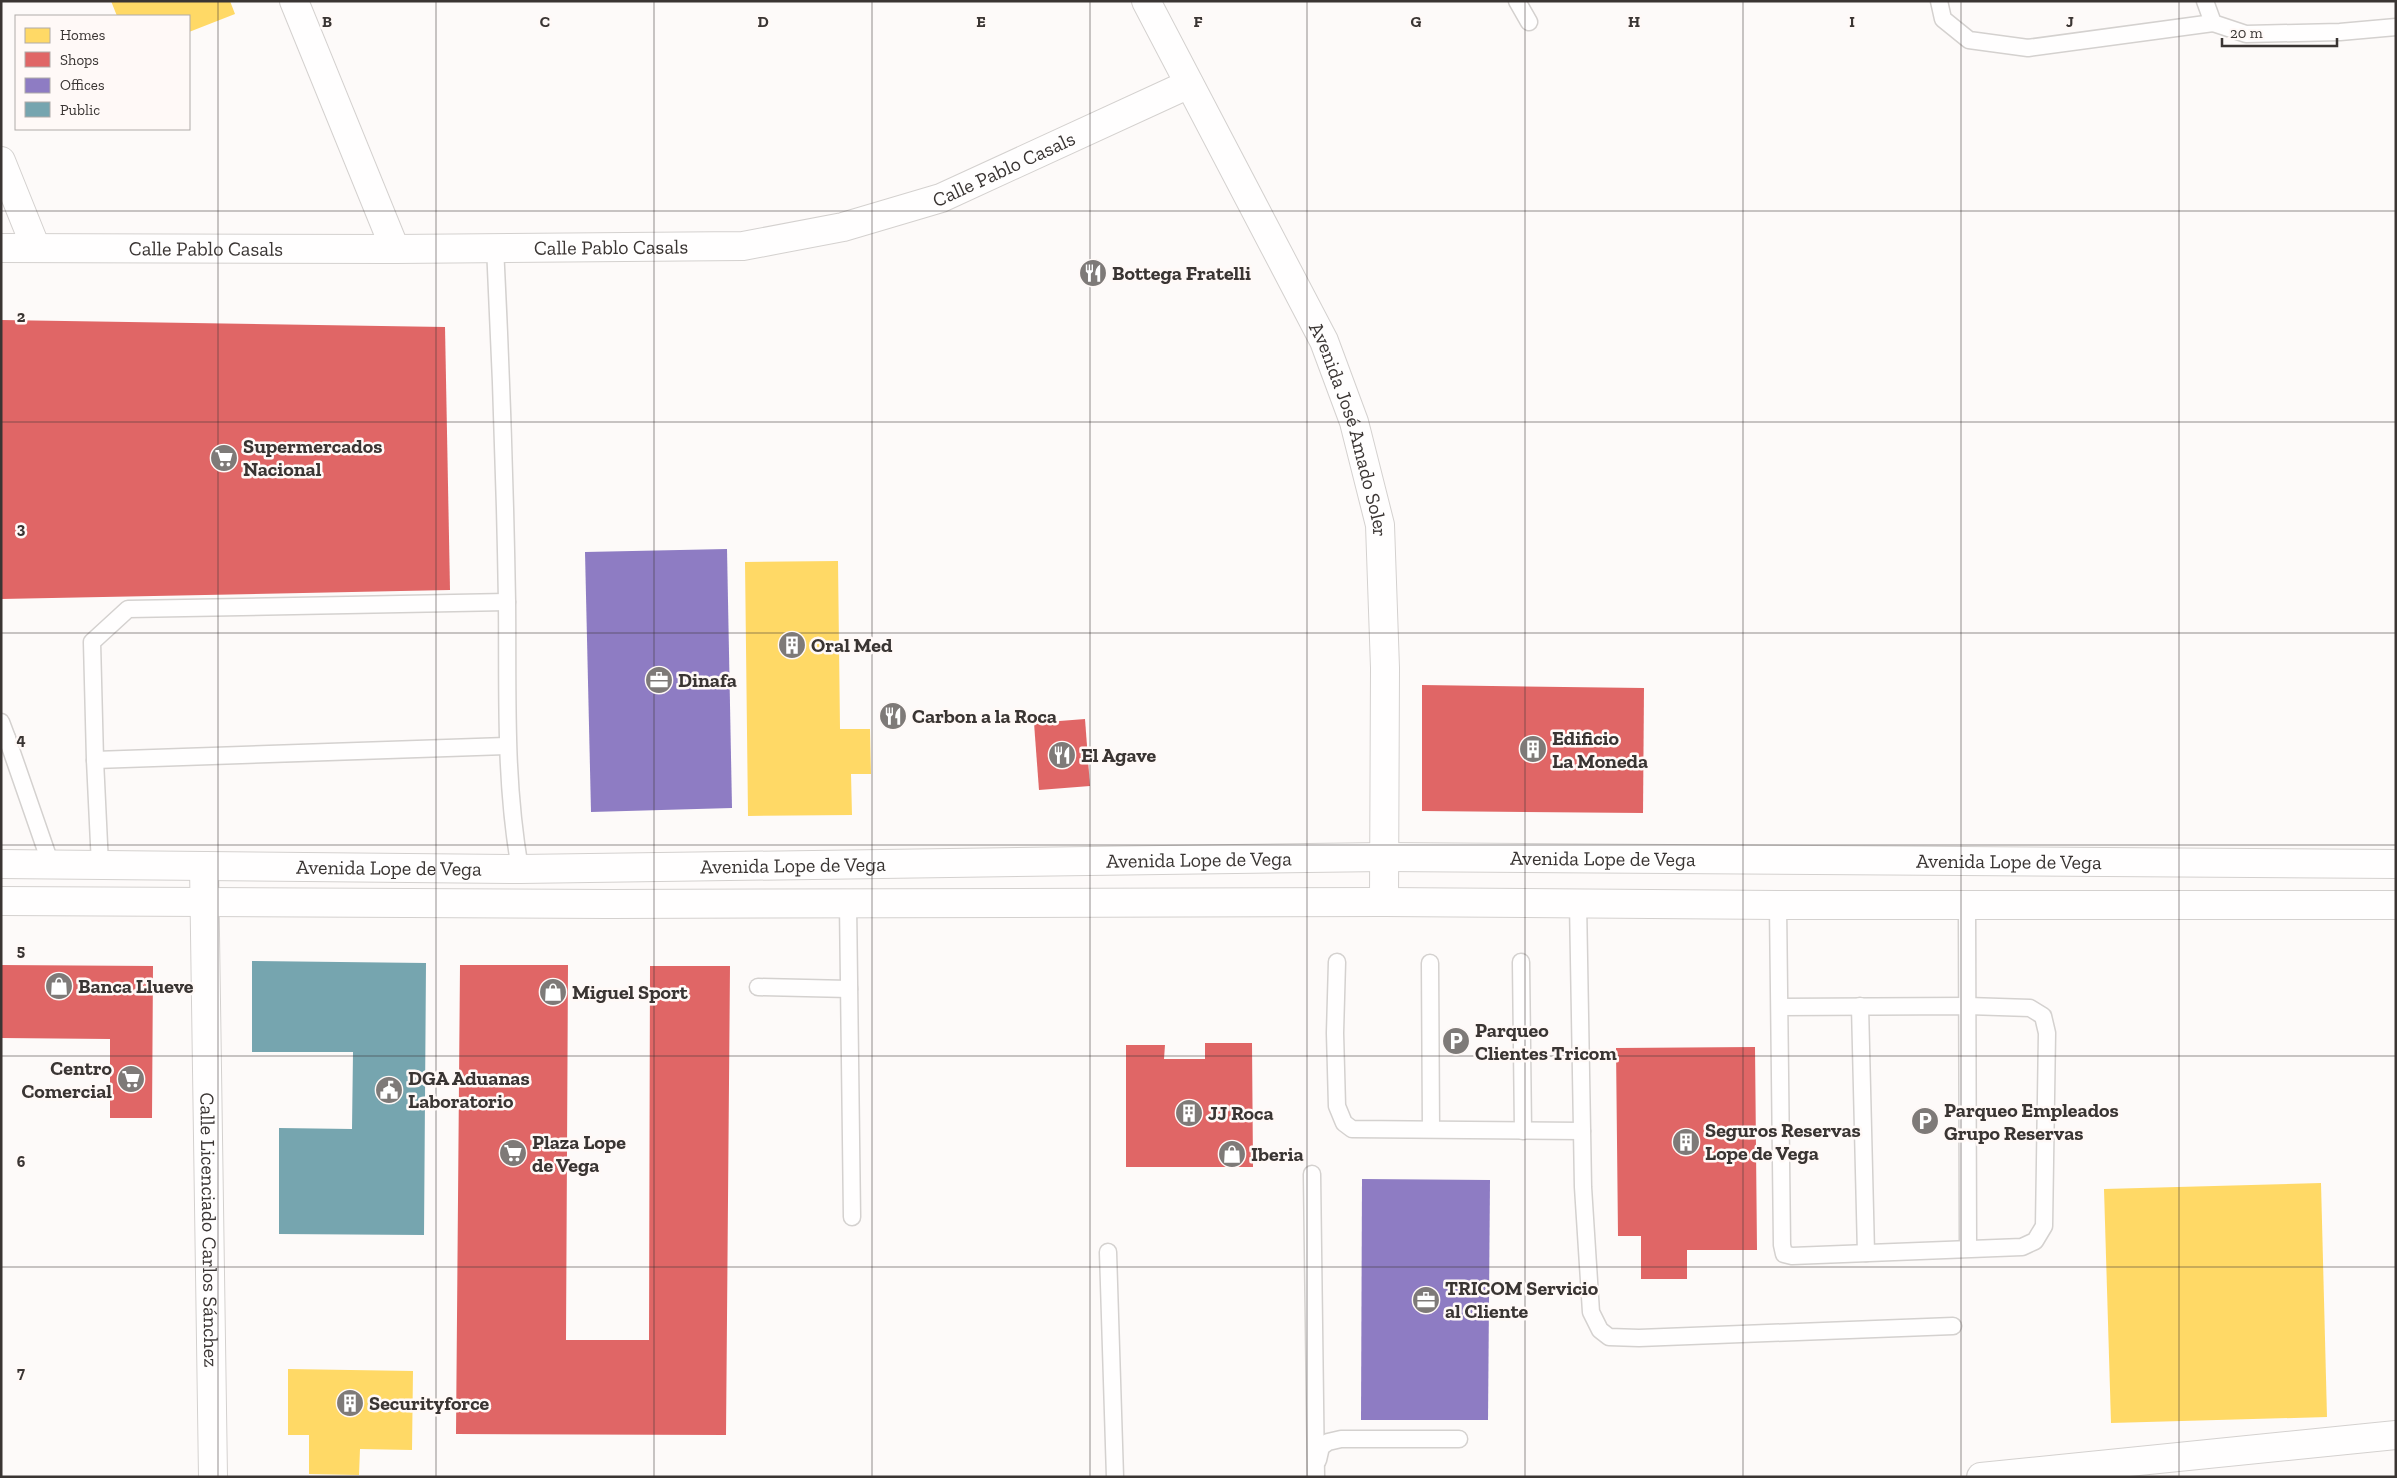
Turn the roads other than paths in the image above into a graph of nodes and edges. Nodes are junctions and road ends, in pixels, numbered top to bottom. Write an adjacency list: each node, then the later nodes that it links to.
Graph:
1 (294, 1): 14 (main road)
2 (1146, 1): 9 (main road, Avenida José Amado Soler)
3 (1517, 1): 6 (lane)
4 (1939, 1): 7 (lane)
5 (2206, 1): 7 (lane)
6 (1529, 22)
7 (2213, 23): 8 (lane)
8 (2396, 27)
9 (1188, 84): 11 (main road, Calle Pablo Casals); 19 (main road, Avenida José Amado Soler)
10 (1, 161): 13 (main road)
11 (495, 247): 14 (main road, Calle Pablo Casals); 15 (lane)
12 (1, 248): 13 (main road, Calle Pablo Casals)
13 (36, 248): 14 (main road, Calle Pablo Casals)
14 (395, 248)
15 (506, 602): 17 (lane); 18 (lane)
16 (3, 733): 21 (lane)
17 (506, 746): 18 (lane); 25 (lane)
18 (94, 760): 23 (lane)
19 (1384, 857): 22 (main road, Avenida Lope de Vega); 25 (main road, Avenida Lope de Vega); 28 (main road, Avenida José Amado Soler)
20 (1, 864): 21 (main road, Avenida Lope de Vega)
21 (51, 864): 23 (main road, Avenida Lope de Vega)
22 (2396, 864)
23 (100, 865): 24 (main road, Avenida Lope de Vega)
24 (204, 866): 25 (main road, Avenida Lope de Vega); 27 (main road, Calle Licenciado Carlos Sánchez)
25 (520, 869)
26 (1, 901): 27 (main road, Avenida Lope de Vega)
27 (205, 902): 30 (main road, Avenida Lope de Vega); 54 (main road, Calle Licenciado Carlos Sánchez)
28 (1384, 902): 29 (main road, Avenida Lope de Vega); 30 (main road, Avenida Lope de Vega)
29 (1578, 902): 32 (main road, Avenida Lope de Vega); 44 (lane)
30 (848, 903): 38 (lane)
31 (1967, 904): 32 (main road, Avenida Lope de Vega); 33 (main road, Avenida Lope de Vega); 40 (lane)
32 (1778, 905): 41 (lane)
33 (2396, 905)
34 (1338, 962): 42 (lane)
35 (1521, 962): 43 (lane)
36 (1430, 963): 42 (lane)
37 (758, 988): 38 (lane)
38 (849, 989): 46 (lane)
39 (1860, 1006): 40 (lane); 41 (lane); 49 (lane)
40 (1968, 1006): 47 (lane); 47 (lane)
41 (1780, 1007): 49 (lane)
42 (1431, 1129): 43 (lane)
43 (1523, 1131): 44 (lane)
44 (1582, 1131): 50 (lane)
45 (1312, 1174): 53 (lane)
46 (852, 1217)
47 (1968, 1247): 49 (lane)
48 (1108, 1252): 55 (lane)
49 (1866, 1253)
50 (1953, 1326)
51 (2396, 1435): 56 (main road)
52 (1459, 1440): 53 (lane)
53 (1316, 1474)
54 (213, 1477)
55 (1115, 1477)
56 (1981, 1477)

